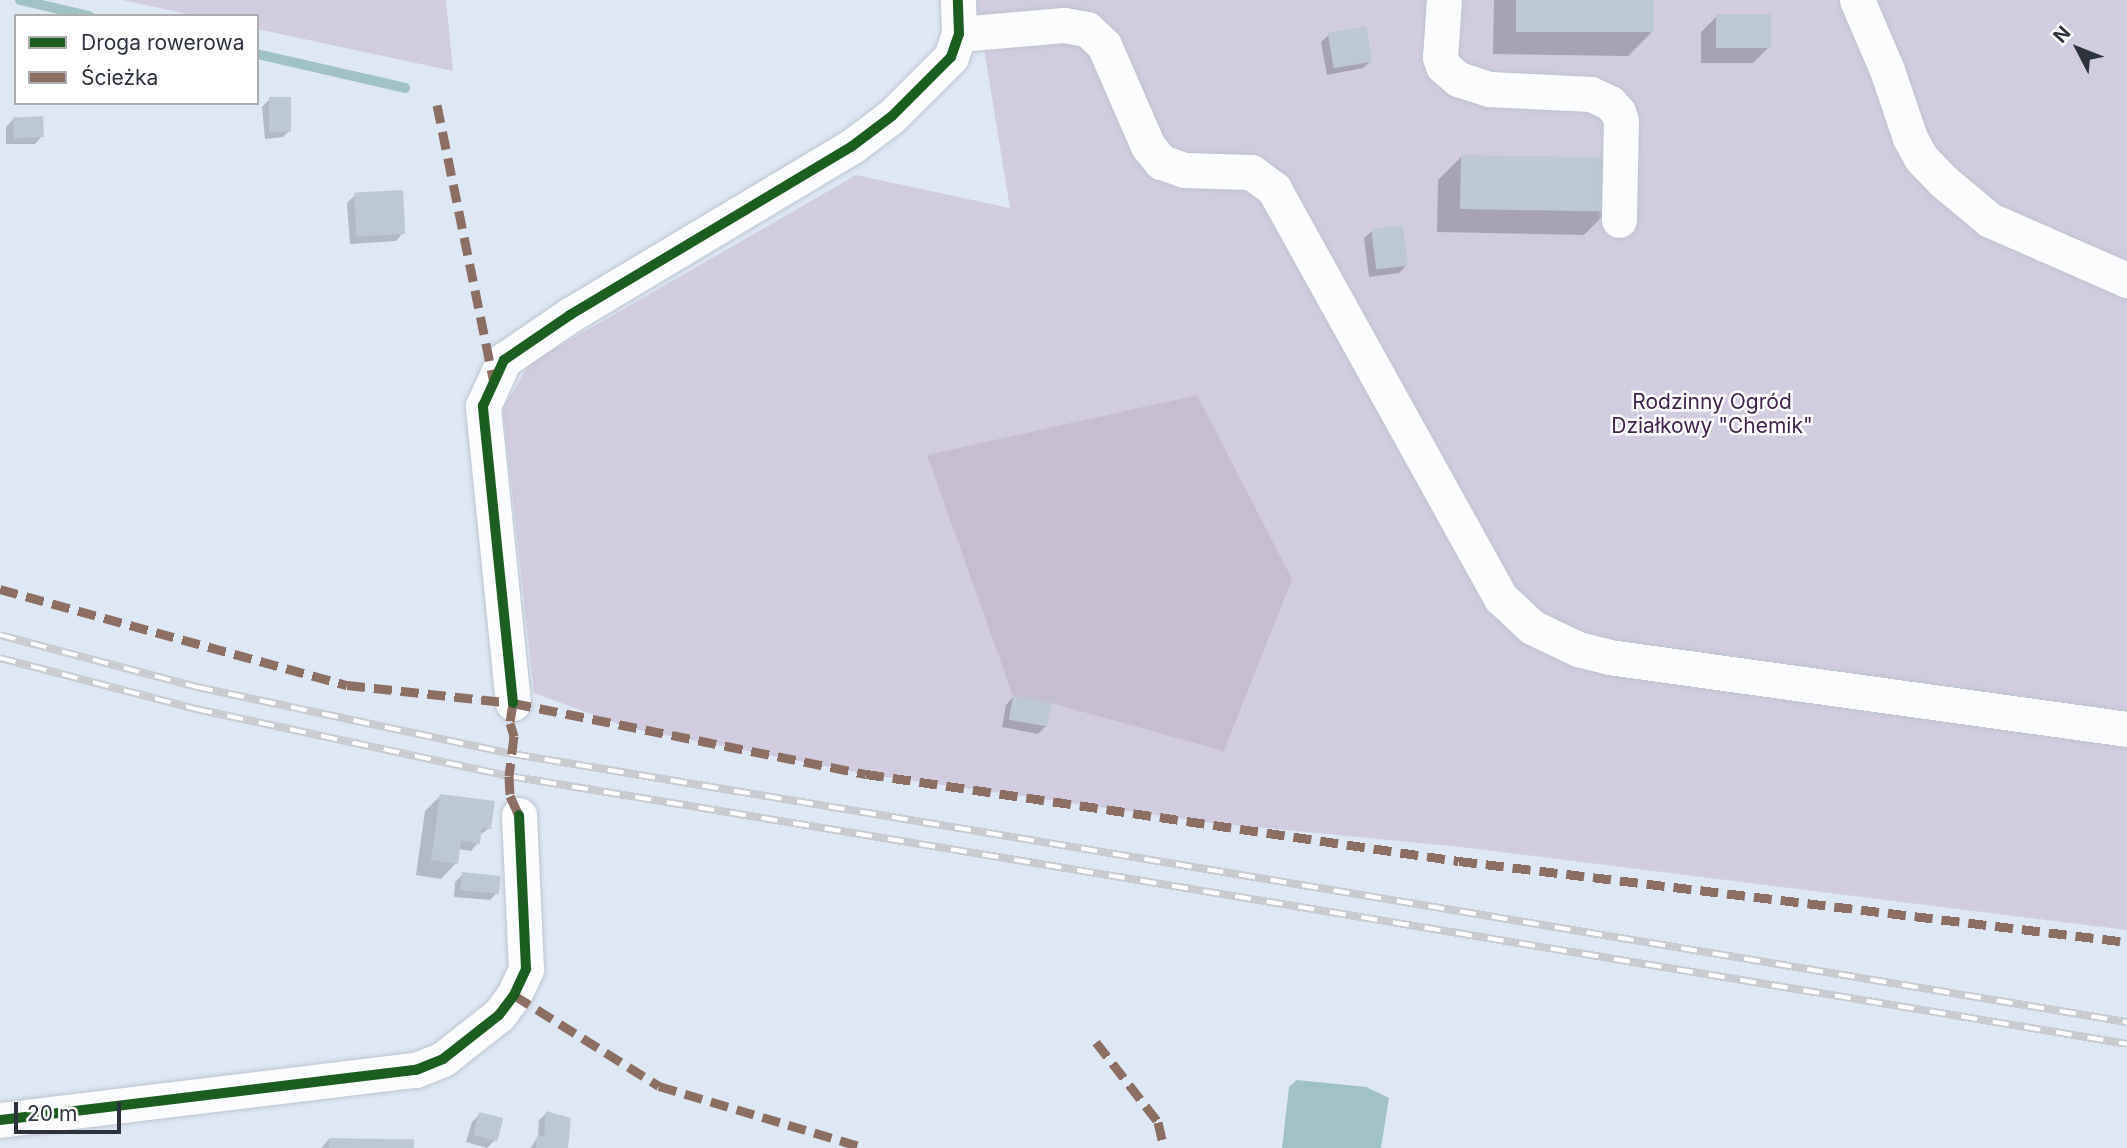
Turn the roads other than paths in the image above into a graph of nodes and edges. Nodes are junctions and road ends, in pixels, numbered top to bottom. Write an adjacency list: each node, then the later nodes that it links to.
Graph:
1 (1444, 0): 4 (street)
2 (1857, 0): 5 (street)
3 (958, 17): 6 (street); 7 (street)
4 (1619, 220)
5 (2127, 280)
6 (513, 703)
7 (2127, 729)
8 (519, 816): 9 (street)
9 (0, 1119)

